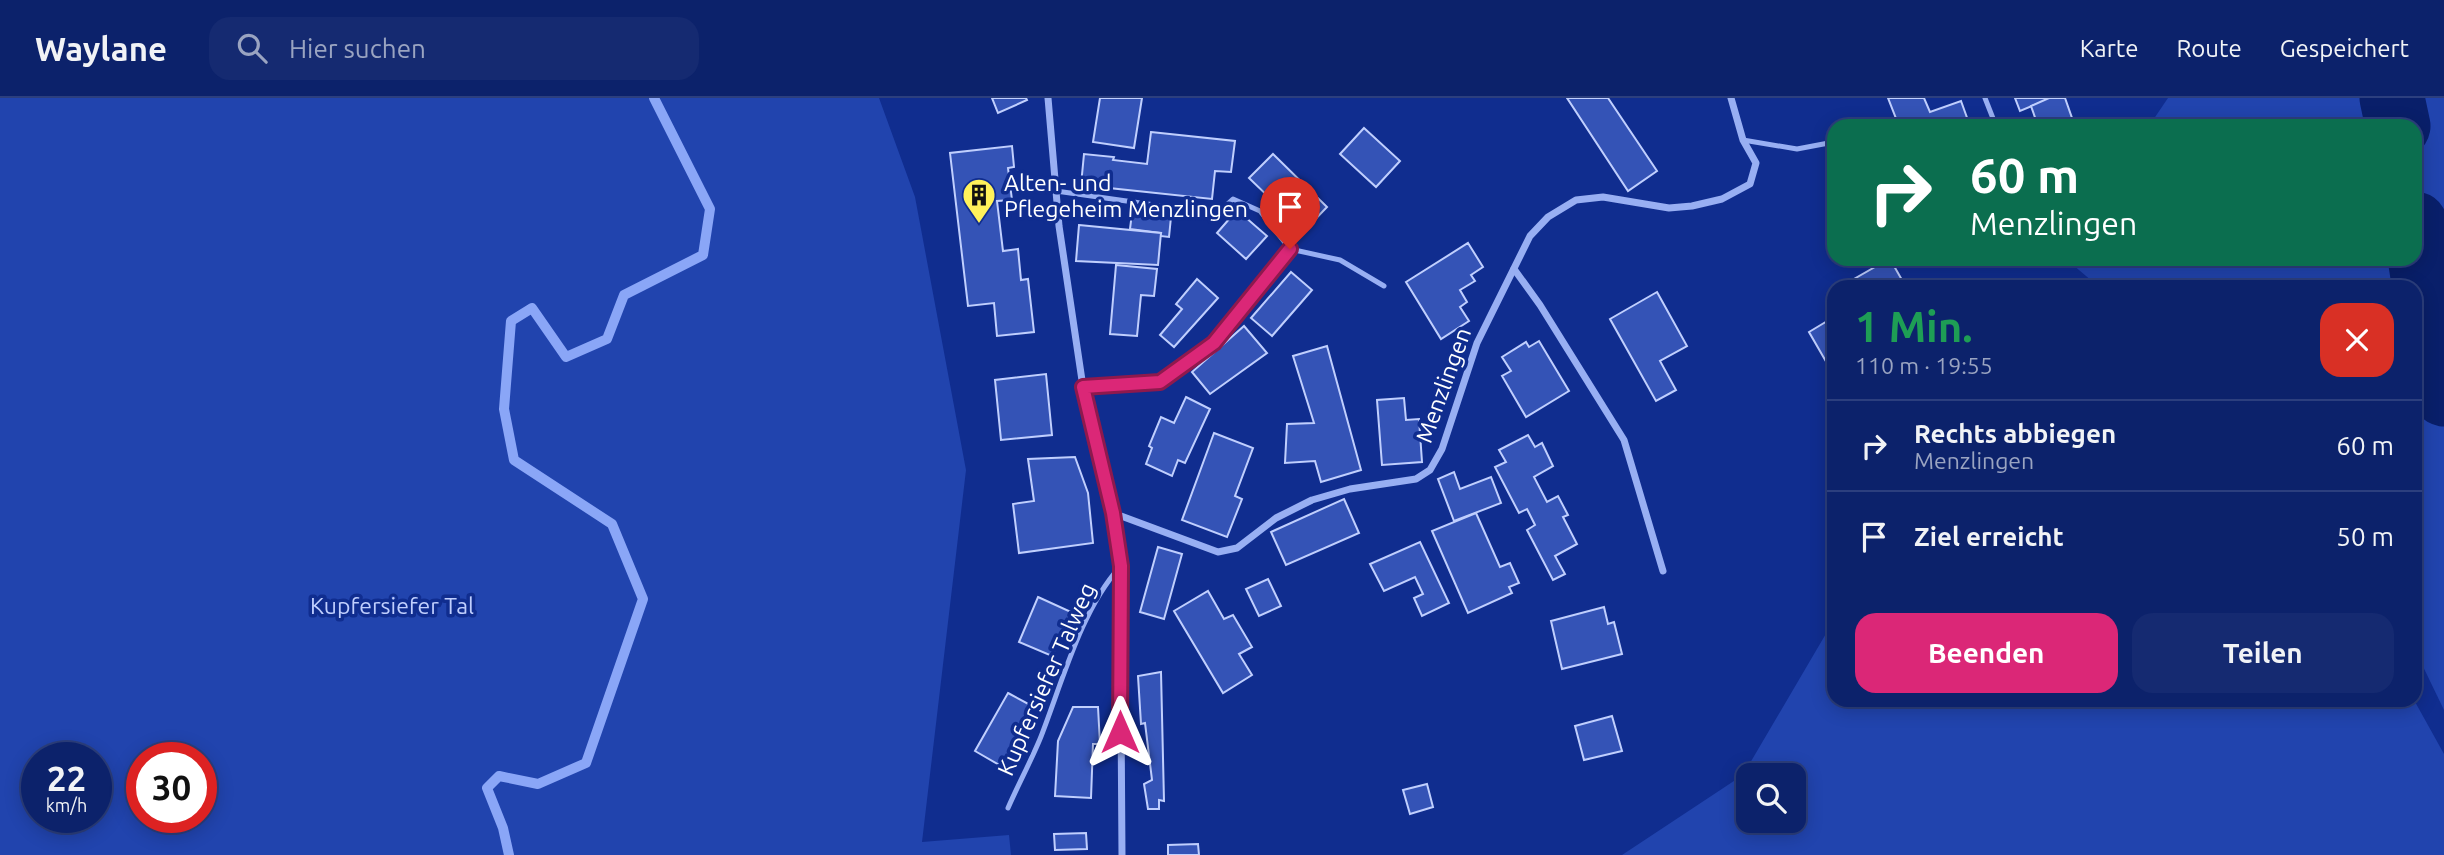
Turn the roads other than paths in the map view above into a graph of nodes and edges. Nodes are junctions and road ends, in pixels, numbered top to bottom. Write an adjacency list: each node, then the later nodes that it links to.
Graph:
1 (1048, 98): 7 (street)
2 (1731, 98): 5 (street, Menzlingen)
3 (1985, 98): 4 (lane)
4 (1993, 119)
5 (1743, 140): 6 (lane); 9 (street, Menzlingen)
6 (1827, 143)
7 (1056, 191): 8 (lane); 11 (street)
8 (1290, 249): 10 (lane); 11 (street)
9 (1514, 269): 12 (street, Menzlingen); 14 (street)
10 (1384, 285)
11 (1083, 387): 12 (street)
12 (1113, 513): 13 (street)
13 (1121, 566): 15 (lane, Kupfersiefer Talweg); 16 (street)
14 (1663, 570)
15 (1008, 808)
16 (1122, 855)

